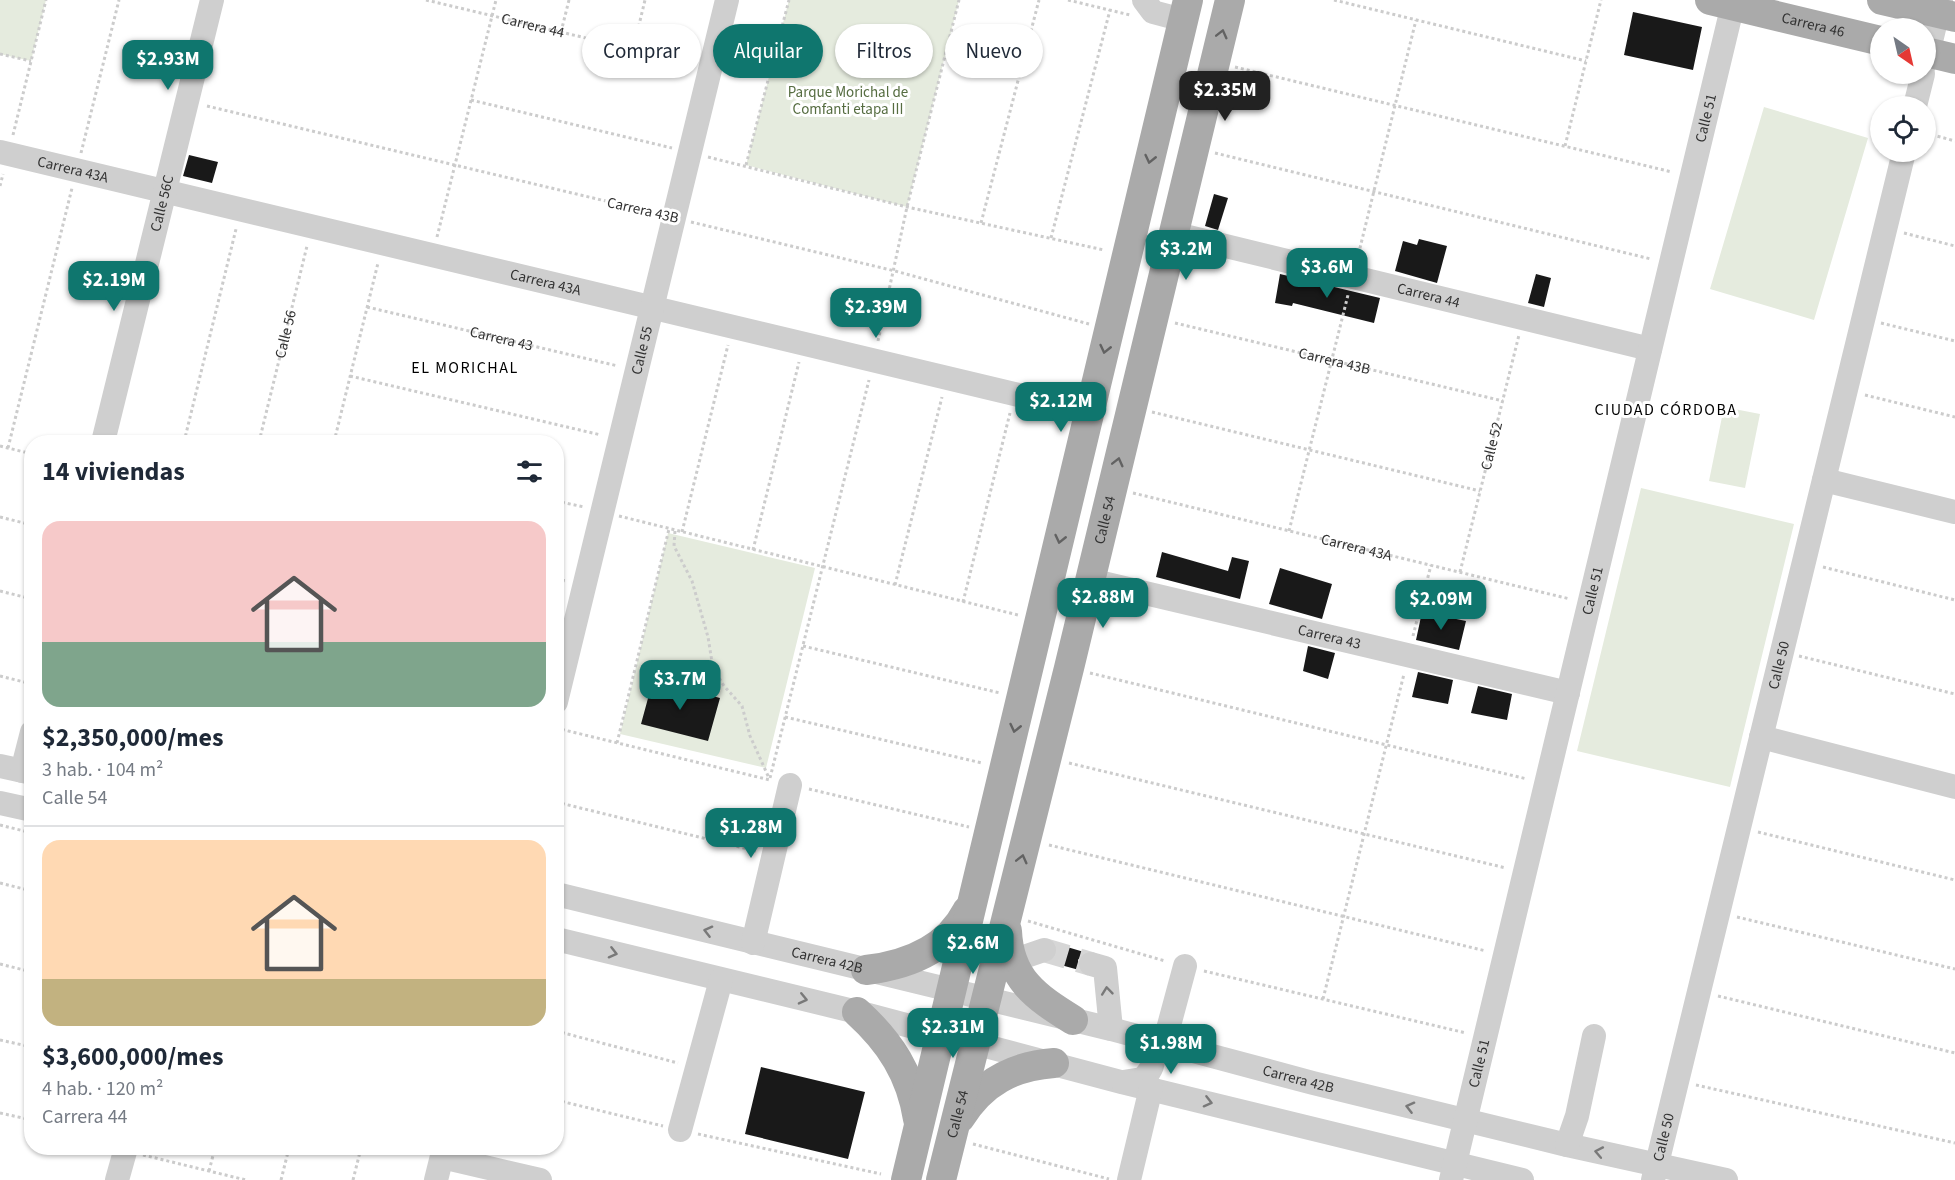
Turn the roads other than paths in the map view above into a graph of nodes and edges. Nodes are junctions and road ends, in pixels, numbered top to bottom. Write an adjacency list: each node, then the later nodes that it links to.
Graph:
1 (212, 0): 13 (street, Calle 56C)
2 (727, 0): 15 (street, Calle 55)
3 (1230, 0): 14 (main road, Calle 54, one-way to 3)
4 (1882, 0): 8 (main road)
5 (1726, 2): 9 (main road, Carrera 46); 16 (street, Calle 51)
6 (1139, 8): 7 (street)
7 (1185, 10): 17 (main road, one-way to 17)
8 (1945, 10): 10 (street)
9 (1870, 38)
10 (1936, 45)
11 (4, 153): 13 (street, Carrera 43A)
12 (1902, 162): 19 (street, Calle 50)
13 (165, 192): 15 (street, Carrera 43A); 18 (street, Calle 56C)
14 (1172, 233): 16 (street, Carrera 44); 21 (main road, Calle 54, one-way to 14)
15 (653, 306): 17 (street, Carrera 43A); 22 (street, Calle 55)
16 (1650, 349): 23 (street, Calle 51)
17 (1090, 412): 31 (main road, one-way to 31)
18 (105, 435)
19 (1824, 480): 20 (street); 24 (street, Calle 50)
20 (1955, 512)
21 (1090, 580): 23 (street, Carrera 43); 33 (main road, Calle 54, one-way to 21)
22 (564, 670)
23 (1568, 693): 55 (street, Calle 51)
24 (1761, 737): 28 (street); 62 (street, Calle 50)
25 (24, 754): 26 (street)
26 (18, 770)
27 (780, 783): 35 (street)
28 (1955, 787)
29 (0, 803): 30 (street)
30 (24, 808)
31 (980, 877): 40 (main road); 42 (main road)
32 (564, 896): 35 (street, Carrera 42B, one-way to 32)
33 (1013, 917): 37 (main road); 43 (main road, Calle 54)
34 (564, 941): 41 (street, one-way to 41)
35 (753, 943): 40 (street, Carrera 42B)
36 (1044, 950): 37 (street)
37 (1012, 961): 45 (main road)
38 (1091, 964): 46 (street, one-way to 38)
39 (1185, 966): 51 (street)
40 (866, 970): 42 (street, Carrera 42B)
41 (721, 980): 44 (street, one-way to 44); 57 (street)
42 (951, 991): 43 (street, Carrera 42B); 47 (main road)
43 (987, 1000): 45 (street, Carrera 42B); 50 (main road, Calle 54)
44 (857, 1012): 47 (street); 56 (main road)
45 (1073, 1020): 46 (street, Carrera 42B)
46 (1111, 1029): 49 (street, Carrera 42B)
47 (940, 1035): 50 (street); 56 (main road)
48 (1594, 1036): 59 (street)
49 (1140, 1037): 51 (street, Carrera 42B); 53 (street)
50 (975, 1043): 52 (street); 58 (main road, Calle 54)
51 (1164, 1044): 55 (street, Carrera 42B, one-way to 51)
52 (1054, 1063): 53 (street); 58 (main road)
53 (1121, 1082): 54 (street)
54 (1151, 1088): 63 (street, one-way to 63); 68 (street)
55 (1465, 1120): 59 (street, Carrera 42B); 63 (street, Calle 51)
56 (919, 1126): 64 (main road)
57 (680, 1130)
58 (951, 1140): 67 (main road, Calle 54)
59 (1567, 1145): 62 (street, Carrera 42B, one-way to 59)
60 (123, 1155): 65 (street)
61 (440, 1162): 66 (street)
62 (1655, 1171): 70 (street, Carrera 42B)
63 (1453, 1172): 69 (street)
64 (893, 1177)
65 (117, 1180)
66 (540, 1180)
67 (941, 1180)
68 (1129, 1180)
69 (1522, 1180)
70 (1726, 1180)

